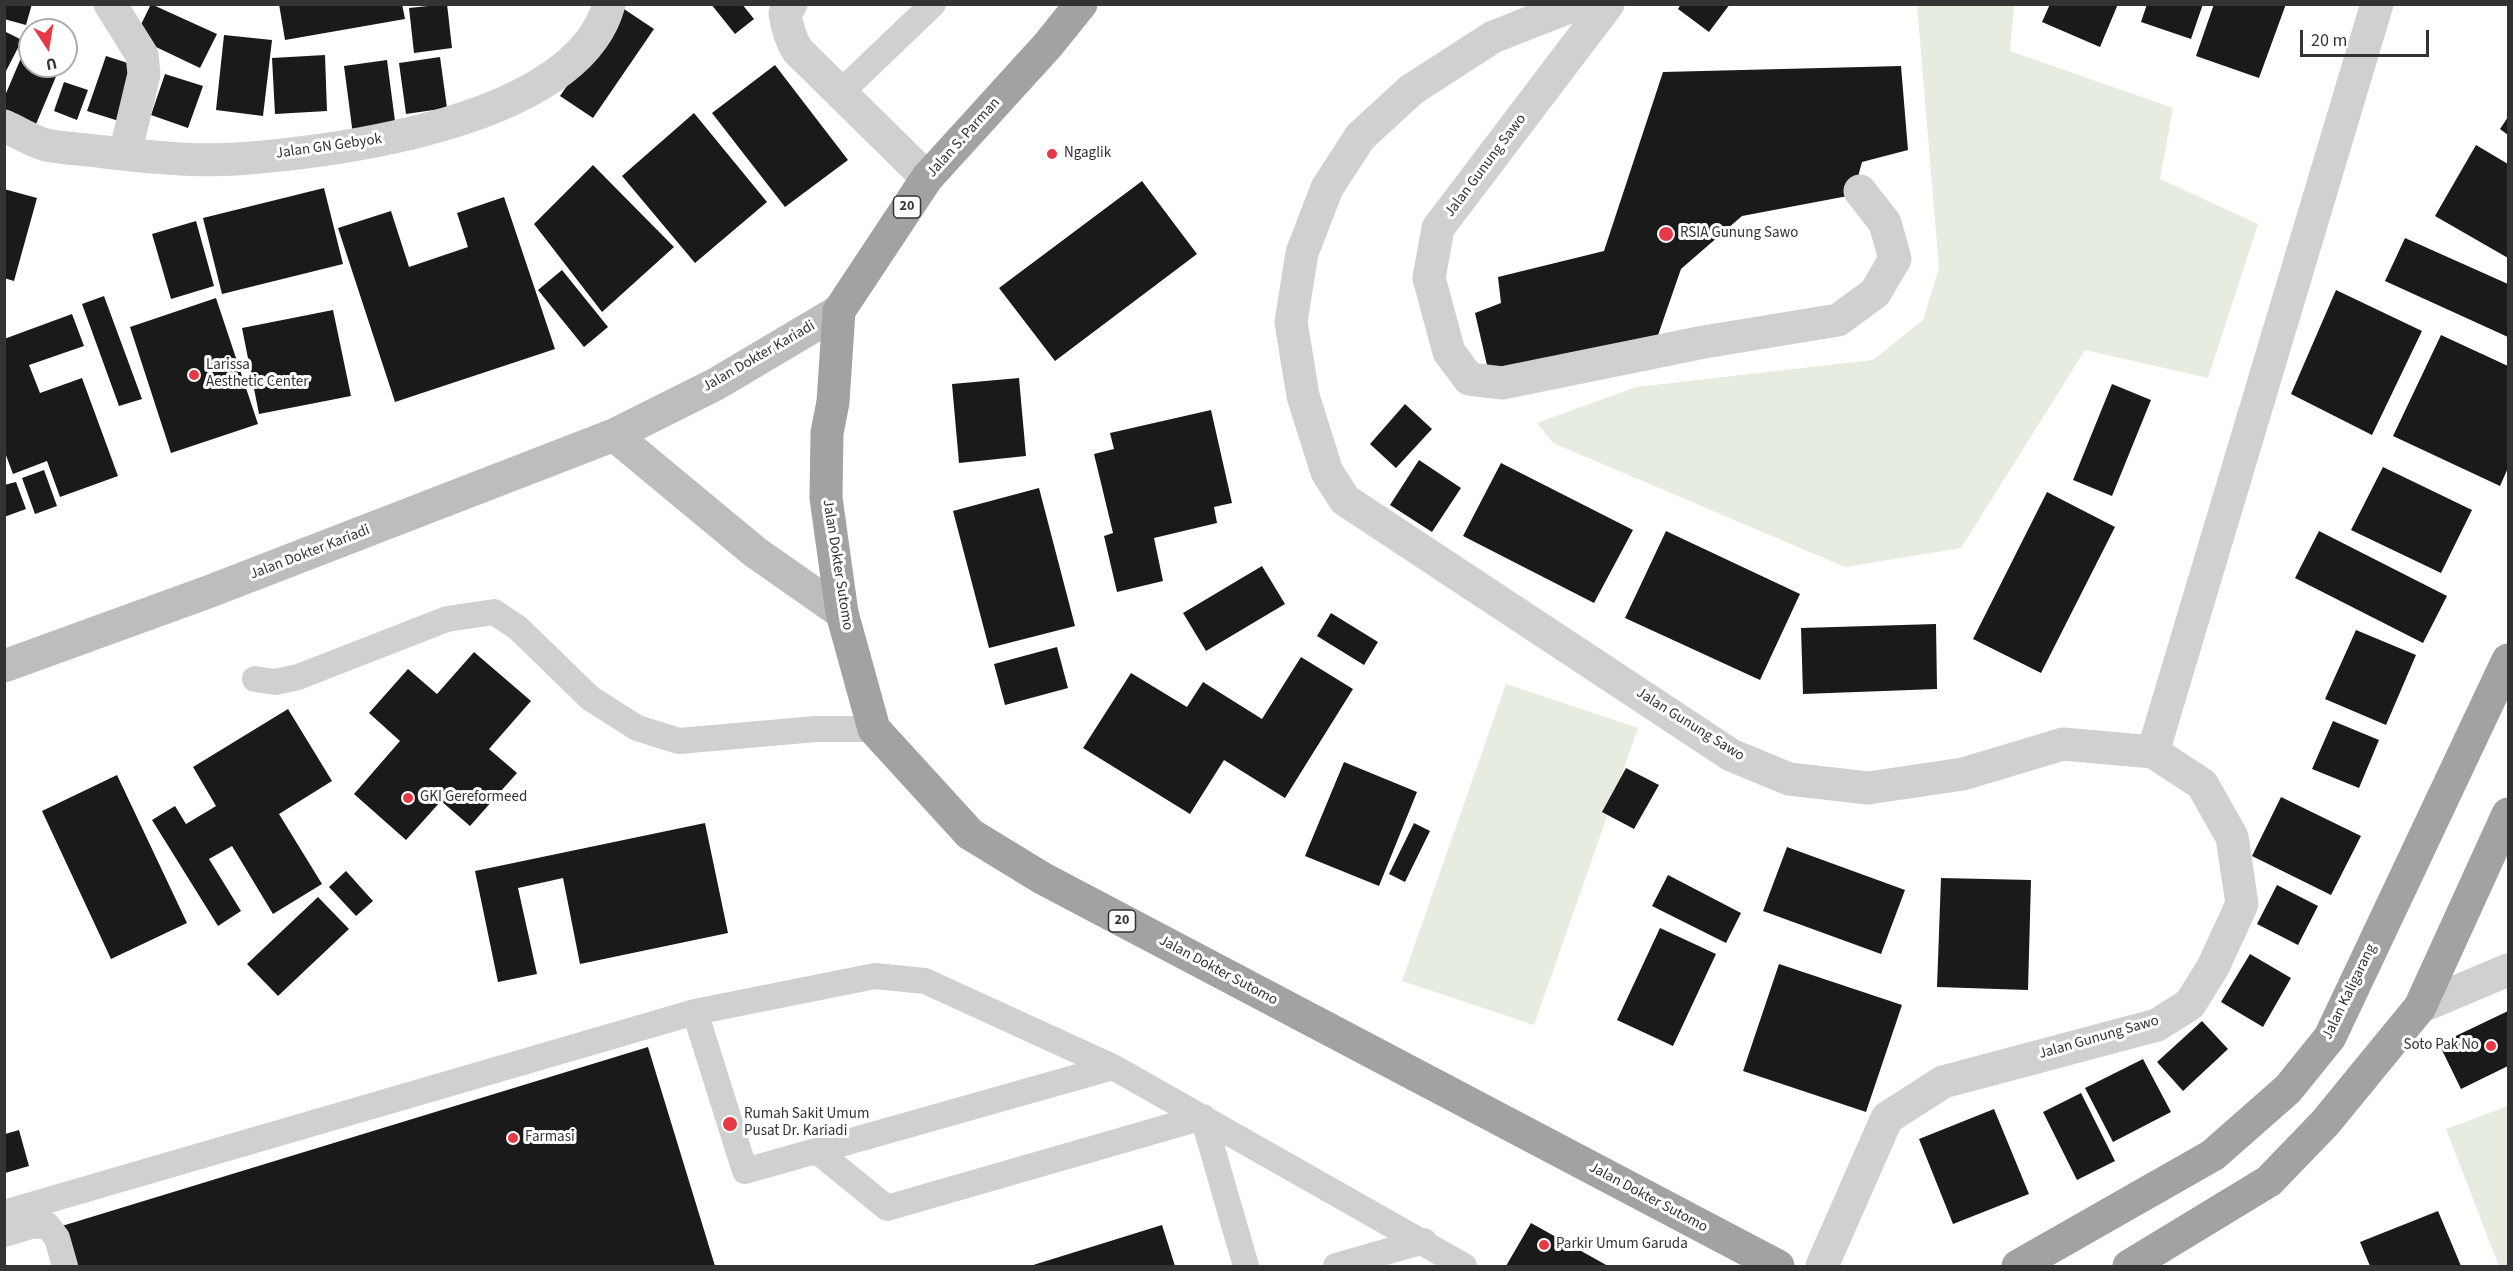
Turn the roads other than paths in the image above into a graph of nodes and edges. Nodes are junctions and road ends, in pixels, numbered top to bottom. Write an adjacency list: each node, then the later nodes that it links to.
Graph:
1 (110, 4): 11 (street)
2 (609, 4): 11 (street, Jalan GN Gebyok)
3 (791, 4): 9 (street)
4 (933, 4): 9 (lane)
5 (1082, 4): 12 (highway, Jalan S. Parman / 20)
6 (1576, 4): 21 (street, Jalan Gunung Sawo)
7 (1608, 4): 13 (street, Jalan Gunung Sawo)
8 (2377, 4): 21 (street)
9 (840, 93): 12 (street)
10 (4, 126): 11 (street, Jalan GN Gebyok)
11 (125, 154)
12 (927, 178): 14 (highway, Jalan S. Parman / 20)
13 (1860, 190)
14 (839, 311): 15 (main road, Jalan Dokter Kariadi); 16 (highway, Jalan Dokter Sutomo / 20)
15 (614, 435): 16 (main road); 18 (main road, Jalan Dokter Kariadi)
16 (842, 613): 20 (highway, Jalan Dokter Sutomo / 20)
17 (2508, 660): 38 (highway, Jalan Kaligarang)
18 (4, 666)
19 (255, 678): 20 (lane)
20 (874, 729): 36 (highway, Jalan Dokter Sutomo / 20)
21 (2153, 752): 37 (street, Jalan Gunung Sawo)
22 (2508, 814): 24 (highway)
23 (2508, 970): 24 (street)
24 (2420, 1007): 39 (highway)
25 (695, 1012): 26 (lane); 28 (lane); 29 (lane)
26 (1113, 1067): 27 (lane); 28 (lane)
27 (1203, 1118): 28 (lane); 31 (lane); 33 (lane)
28 (817, 1151)
29 (4, 1213)
30 (4, 1234): 32 (lane)
31 (1424, 1241): 34 (lane); 35 (lane)
32 (65, 1266)
33 (1246, 1266)
34 (1336, 1266)
35 (1464, 1266)
36 (1778, 1266)
37 (1822, 1266)
38 (2018, 1266)
39 (2128, 1266)

